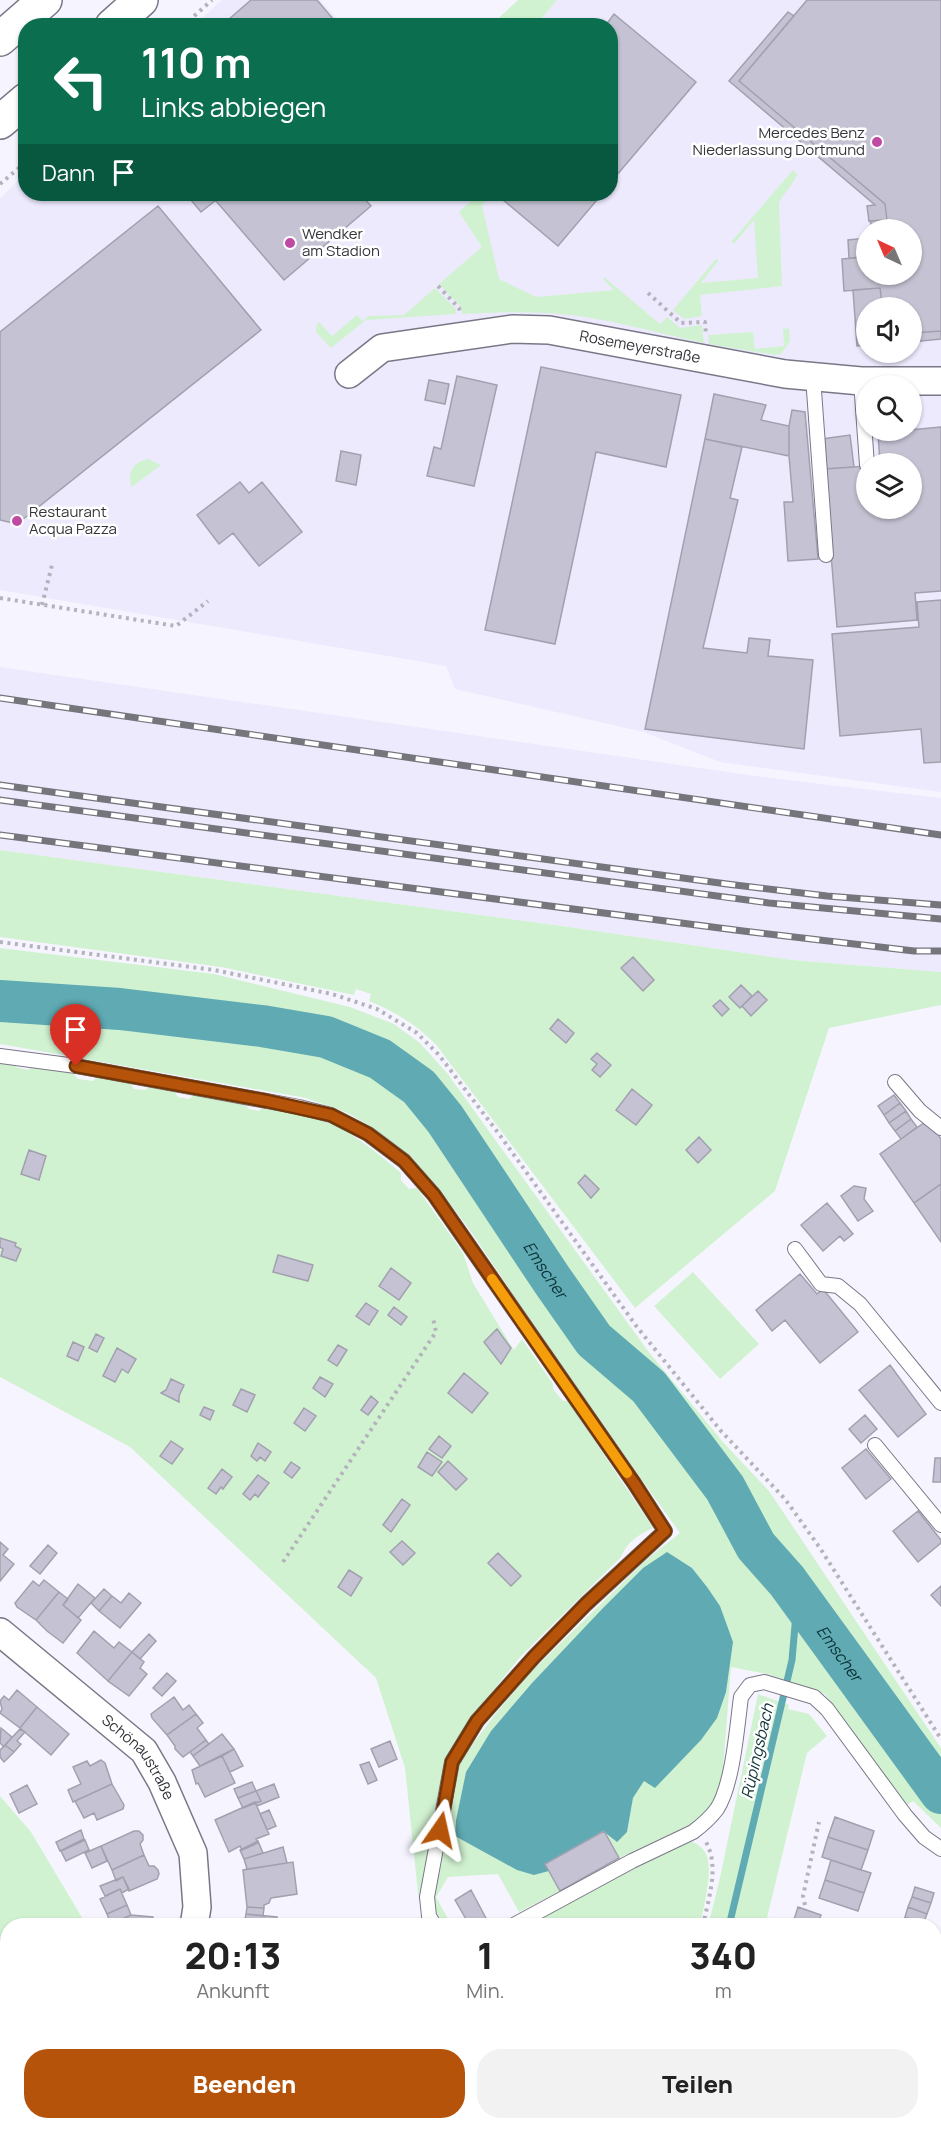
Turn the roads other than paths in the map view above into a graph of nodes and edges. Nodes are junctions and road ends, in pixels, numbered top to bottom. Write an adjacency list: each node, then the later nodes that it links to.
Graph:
1 (45, 0): 3 (highway)
2 (141, 0): 4 (highway)
3 (24, 18)
4 (121, 18)
5 (18, 23): 6 (highway)
6 (0, 39)
7 (18, 107): 8 (highway)
8 (0, 122)
9 (349, 374): 10 (street, Rosemeyerstraße)
10 (813, 377): 11 (street, Rosemeyerstraße); 14 (lane)
11 (856, 381)
12 (922, 381): 13 (street, Rosemeyerstraße)
13 (941, 381)
14 (826, 555)
15 (0, 1056): 25 (lane)
16 (895, 1082): 17 (lane)
17 (941, 1128)
18 (795, 1249): 19 (lane)
19 (941, 1403)
20 (875, 1445): 21 (lane)
21 (941, 1525)
22 (0, 1632): 24 (street, Schönaustraße)
23 (941, 1849): 26 (lane)
24 (195, 1918)
25 (430, 1918)
26 (527, 1918)

